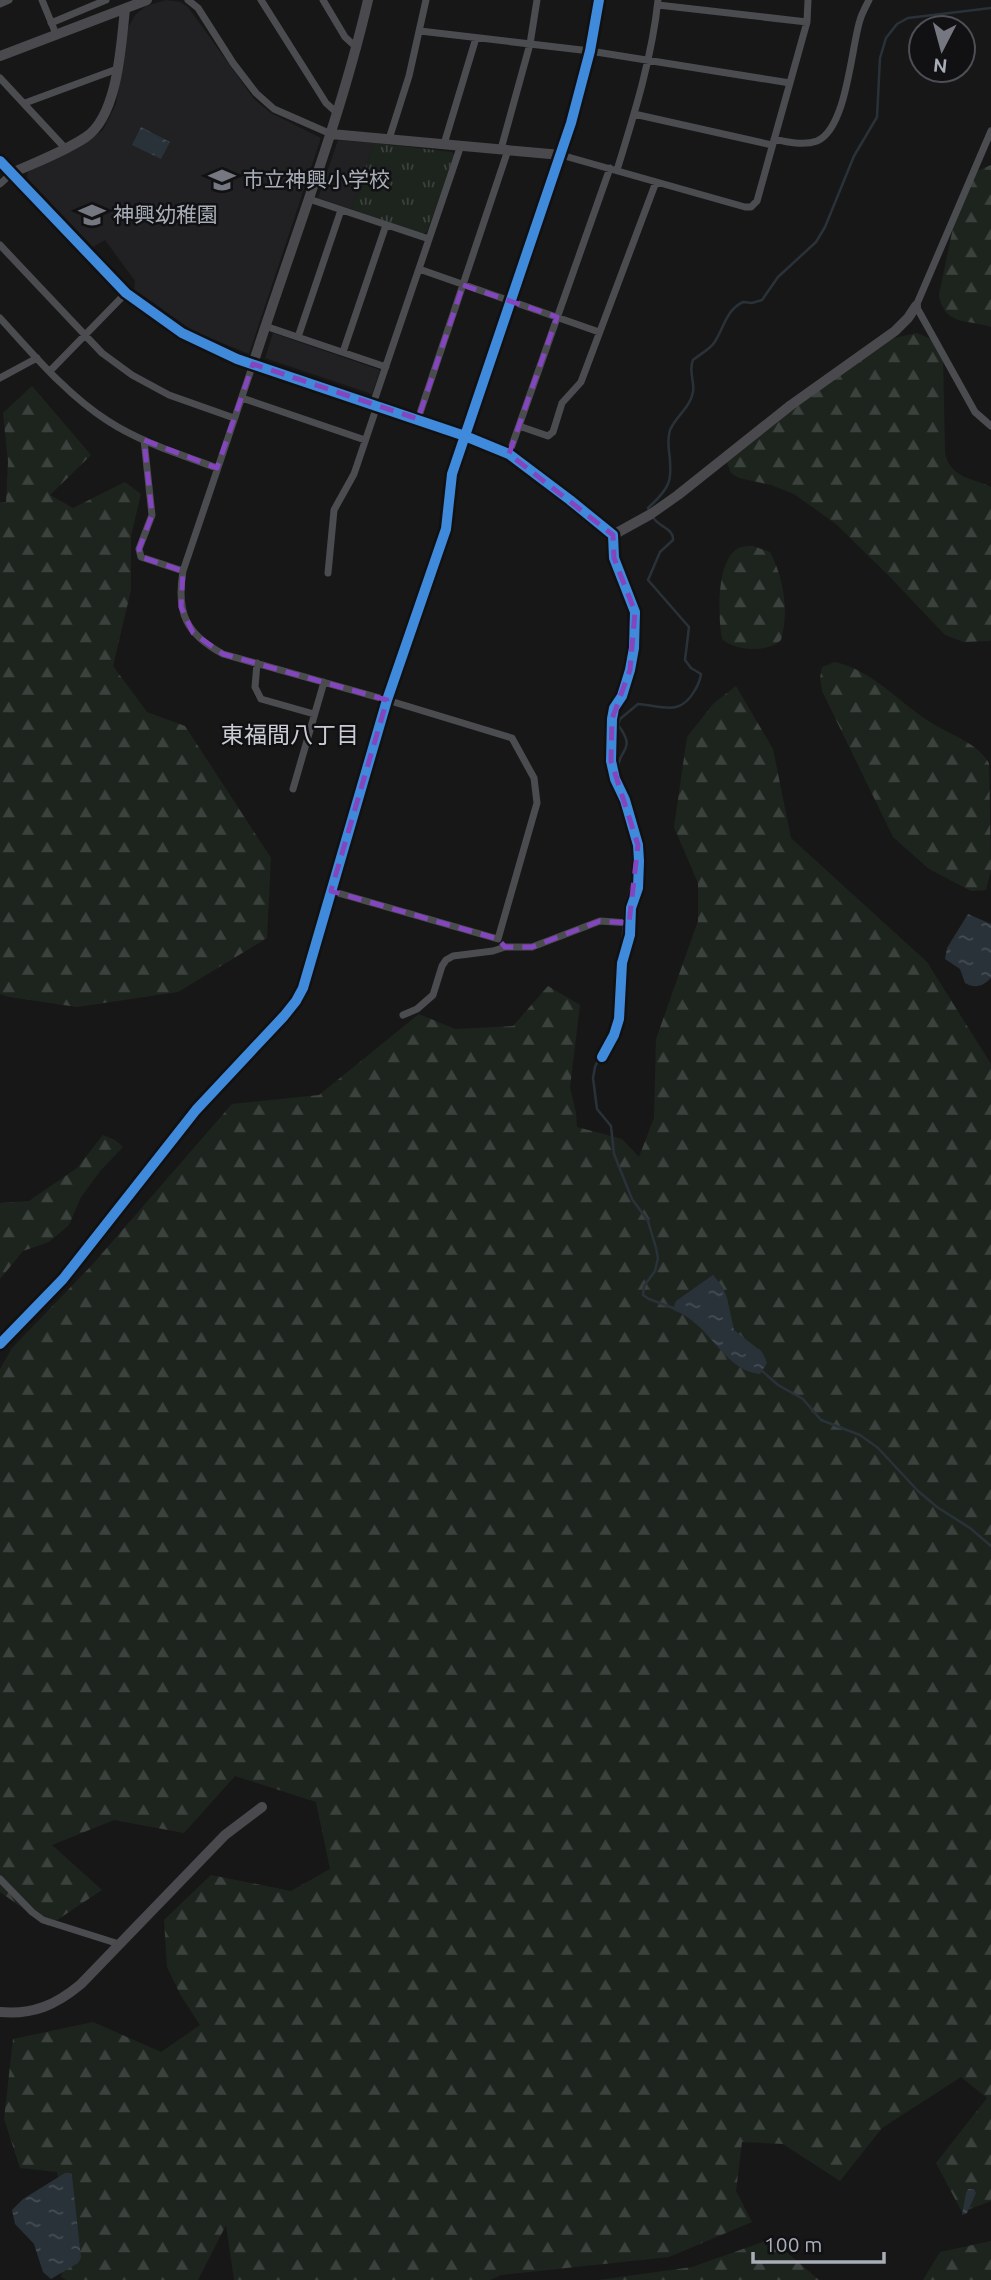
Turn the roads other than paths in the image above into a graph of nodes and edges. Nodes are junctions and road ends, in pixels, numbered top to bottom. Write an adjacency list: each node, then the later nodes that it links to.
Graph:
1 (9, 0): 15 (street)
2 (42, 0): 18 (street)
3 (106, 0): 18 (street)
4 (147, 0): 16 (street)
5 (188, 0): 34 (street)
6 (261, 0): 31 (street)
7 (323, 0): 23 (street)
8 (368, 0): 23 (street)
9 (426, 0): 19 (street)
10 (537, 0): 22 (street)
11 (599, 0): 24 (street)
12 (808, 0): 17 (street)
13 (869, 0): 36 (street)
14 (658, 2): 17 (street); 26 (street)
15 (0, 4)
16 (125, 9): 20 (street); 27 (street)
17 (807, 22): 29 (street)
18 (51, 23): 20 (street)
19 (420, 31): 21 (street); 35 (street)
20 (56, 34): 25 (street)
21 (475, 38): 22 (street); 37 (street)
22 (530, 44): 24 (street); 40 (street)
23 (357, 48): 31 (street)
24 (590, 51): 26 (street); 41 (street)
25 (0, 56)
26 (648, 59): 29 (street); 32 (street)
27 (117, 69): 30 (street); 39 (street)
28 (0, 78): 30 (street)
29 (790, 83): 36 (street)
30 (25, 103): 39 (street)
31 (337, 113): 34 (street)
32 (634, 114): 36 (street); 43 (street)
33 (991, 131): 56 (street)
34 (331, 134): 35 (street); 47 (street)
35 (389, 139): 37 (street)
36 (773, 142): 45 (street)
37 (444, 144): 38 (street)
38 (461, 145): 40 (street); 50 (street)
39 (65, 148): 44 (street)
40 (505, 150): 41 (street); 53 (street)
41 (561, 155): 43 (street); 55 (street)
42 (0, 161): 44 (street)
43 (614, 169): 45 (street); 57 (street)
44 (12, 173): 46 (street); 54 (street)
45 (656, 182): 60 (street)
46 (0, 184)
47 (309, 199): 48 (street); 59 (street)
48 (341, 210): 49 (street); 62 (street)
49 (386, 225): 50 (street); 63 (street)
50 (429, 239): 52 (street)
51 (0, 245): 61 (street)
52 (419, 269): 53 (street); 66 (street)
53 (463, 285): 55 (street); 72 (street)
54 (126, 293): 61 (street); 65 (street)
55 (511, 301): 57 (street); 75 (street)
56 (916, 306): 74 (street); 80 (street)
57 (557, 317): 60 (street); 73 (street)
58 (0, 318): 64 (street)
59 (265, 326): 62 (street); 65 (street)
60 (599, 332): 73 (street)
61 (85, 334): 67 (street); 71 (street)
62 (298, 337): 63 (street)
63 (343, 352): 66 (street)
64 (37, 358): 67 (street); 68 (street)
65 (253, 364): 69 (street); 70 (street)
66 (386, 367): 70 (street)
67 (50, 371): 76 (street)
68 (0, 378)
69 (242, 398): 71 (street); 77 (street)
70 (375, 405): 72 (street); 77 (street)
71 (234, 418): 79 (street)
72 (418, 419): 75 (street)
73 (519, 426): 78 (street)
74 (991, 426)
75 (465, 436): 78 (street); 85 (street)
76 (144, 440): 79 (street); 81 (street)
77 (365, 440): 82 (street)
78 (509, 454): 80 (street)
79 (217, 468): 81 (street)
80 (613, 535): 89 (street)
81 (183, 571): 83 (street)
82 (328, 573)
83 (257, 663): 84 (street); 86 (street)
84 (324, 682): 85 (street); 86 (street)
85 (387, 700): 88 (street); 90 (street)
86 (314, 714): 87 (street)
87 (293, 789)
88 (331, 891): 90 (street); 94 (street)
89 (629, 923): 91 (street); 93 (street)
90 (498, 939): 91 (street)
91 (505, 947): 92 (street)
92 (403, 1015)
93 (602, 1057)
94 (0, 1344)
95 (262, 1807): 97 (street)
96 (0, 1879): 97 (street)
97 (119, 1944): 98 (street)
98 (0, 2012)

